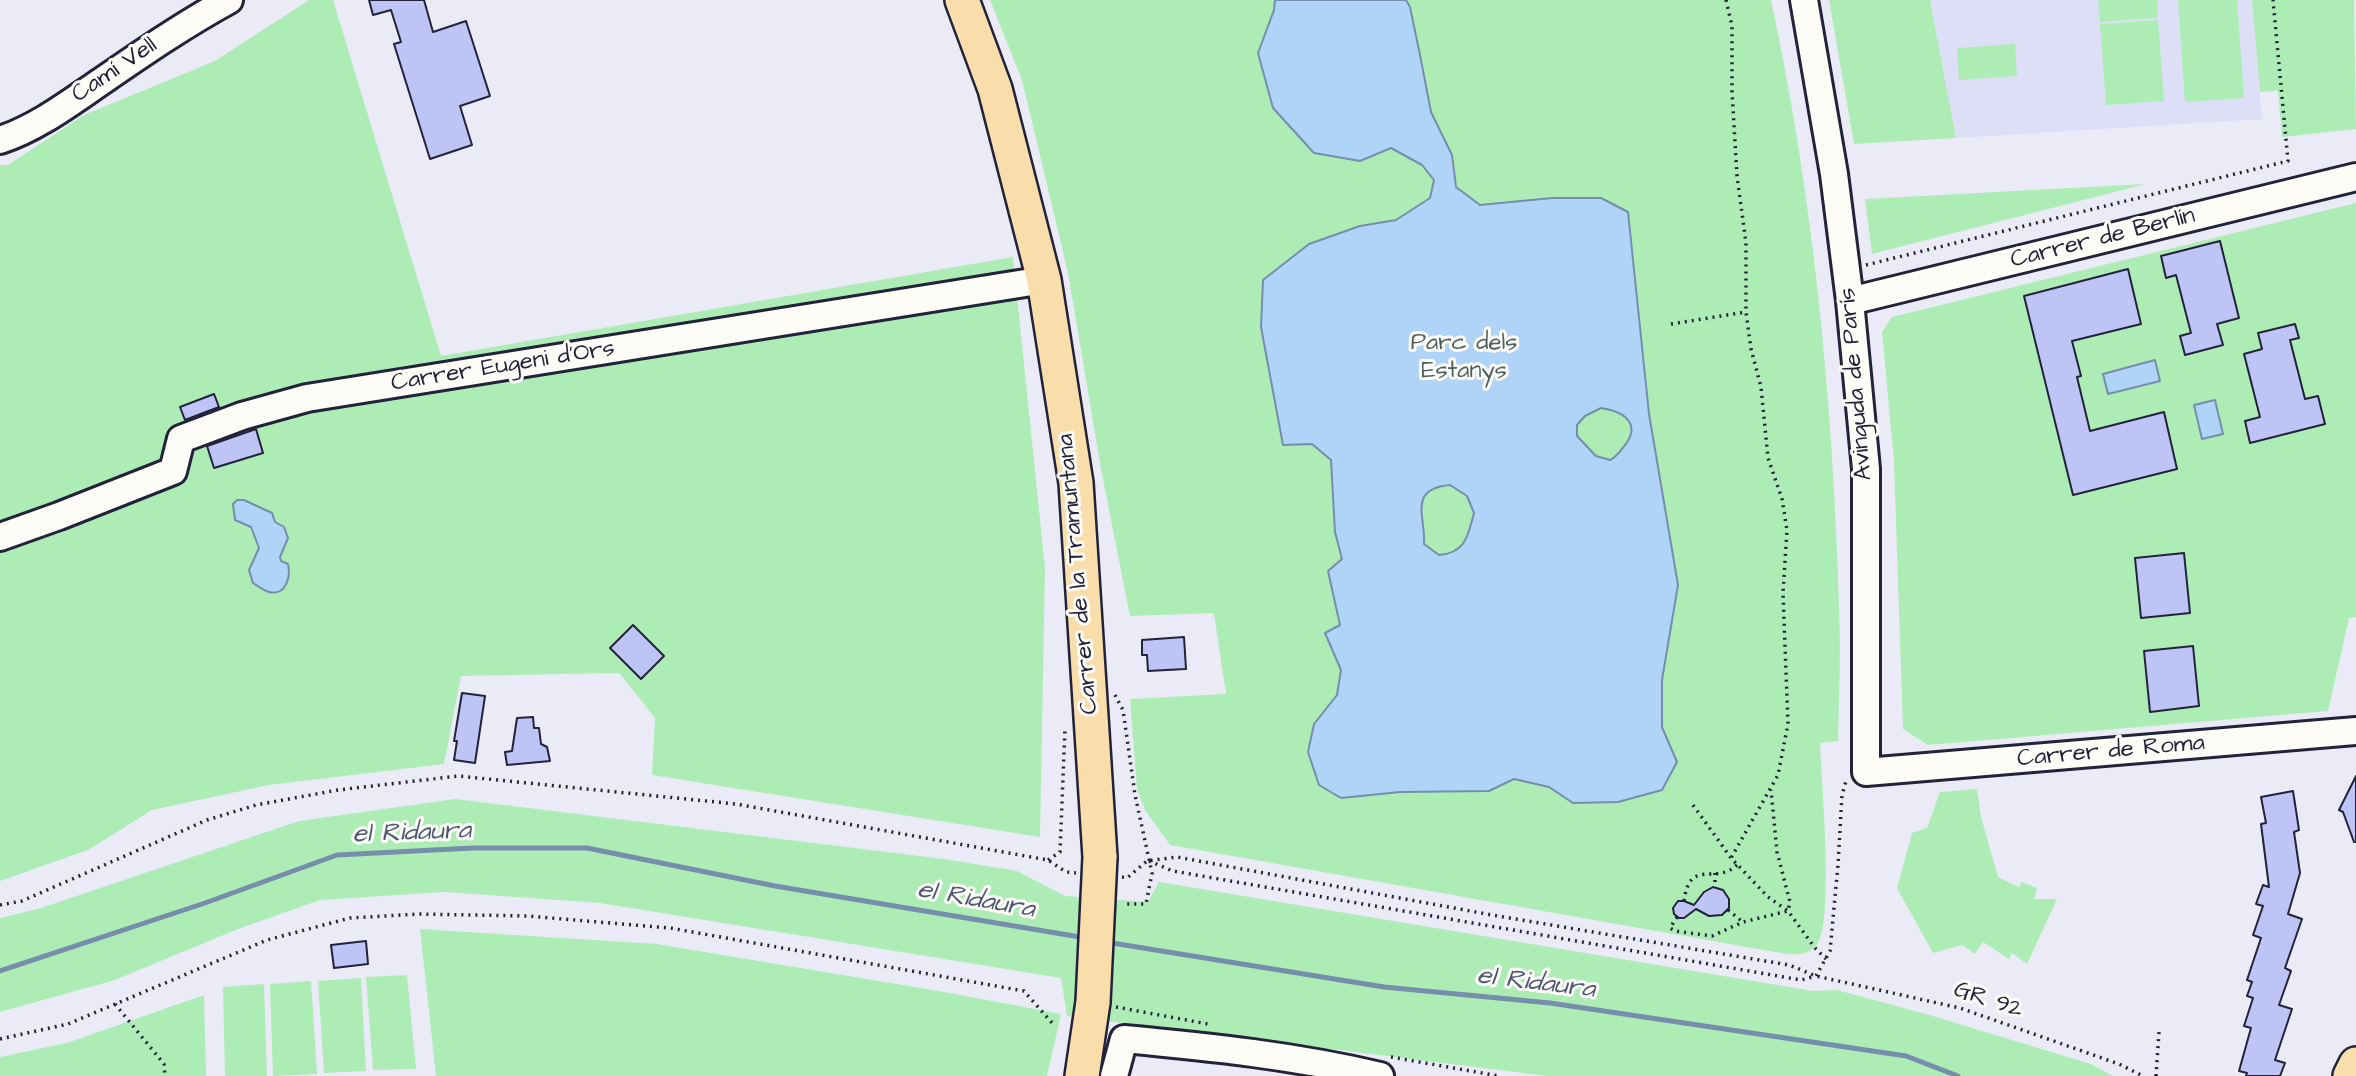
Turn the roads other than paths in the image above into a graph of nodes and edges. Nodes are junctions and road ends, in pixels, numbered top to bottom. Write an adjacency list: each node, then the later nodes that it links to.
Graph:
1 (229, 0): 4 (street, Camí Vell)
2 (961, 0): 6 (main road, Carrer de la Tramuntana)
3 (1804, 0): 7 (street, Avinguda de París)
4 (0, 139)
5 (2356, 177): 7 (street, Carrer de Berlín)
6 (1044, 280): 8 (street, Carrer Eugeni d'Ors); 12 (main road, Carrer de la Tramuntana, bridge)
7 (1850, 301): 10 (street, Avinguda de París)
8 (0, 537)
9 (2356, 731): 10 (street, Carrer de Roma)
10 (1866, 772)
11 (2356, 1064): 15 (main road)
12 (1082, 1076)
13 (1114, 1076): 14 (street)
14 (1380, 1076)
15 (2350, 1076)

